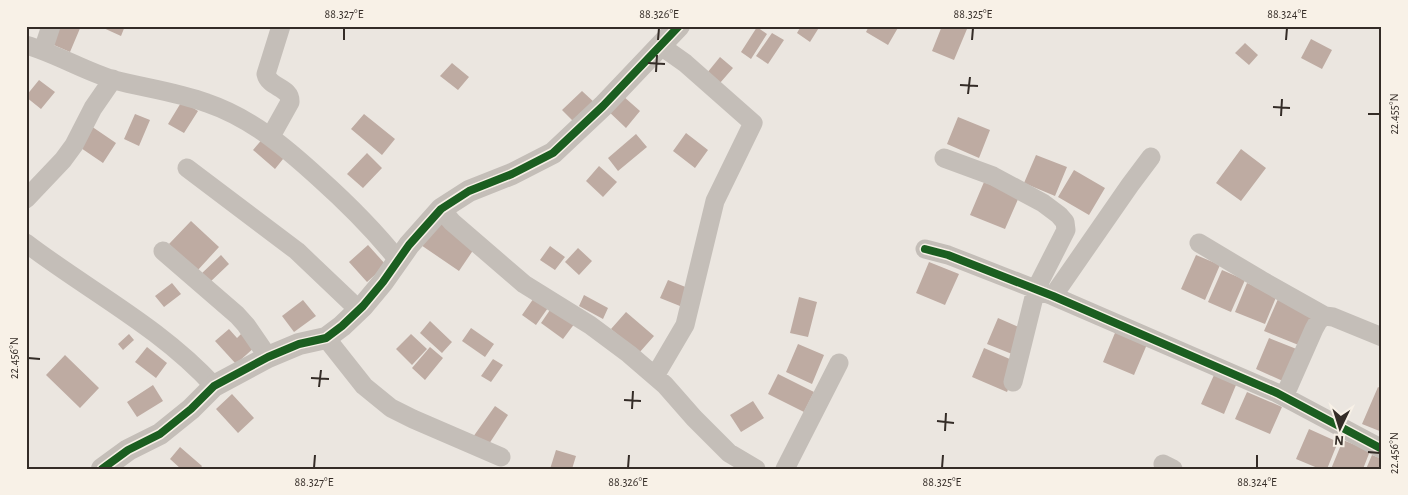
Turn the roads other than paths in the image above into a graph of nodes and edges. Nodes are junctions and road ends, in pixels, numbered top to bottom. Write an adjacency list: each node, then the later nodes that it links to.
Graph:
1 (51, 26): 5 (street)
2 (281, 26): 7 (street)
3 (679, 26): 4 (street)
4 (661, 46): 12 (street); 25 (street)
5 (34, 47): 6 (street)
6 (113, 79): 7 (street); 11 (street)
7 (271, 136): 17 (street)
8 (1151, 157): 18 (street)
9 (944, 158): 18 (street)
10 (187, 168): 19 (street)
11 (26, 198)
12 (441, 209): 17 (street); 25 (street)
13 (26, 243): 27 (street)
14 (1199, 243): 20 (street)
15 (925, 248): 18 (street)
16 (163, 251): 23 (street)
17 (398, 260): 19 (street)
18 (1044, 292): 26 (street); 28 (street)
19 (359, 310): 22 (street)
20 (1325, 316): 21 (street); 28 (street)
21 (1382, 337)
22 (326, 338): 23 (street); 30 (street)
23 (268, 358): 27 (street)
24 (839, 363): 33 (street)
25 (654, 376): 32 (street)
26 (1013, 382)
27 (214, 386): 31 (street)
28 (1284, 397): 29 (street)
29 (1382, 450)
30 (500, 457)
31 (102, 469)
32 (756, 469)
33 (785, 469)

